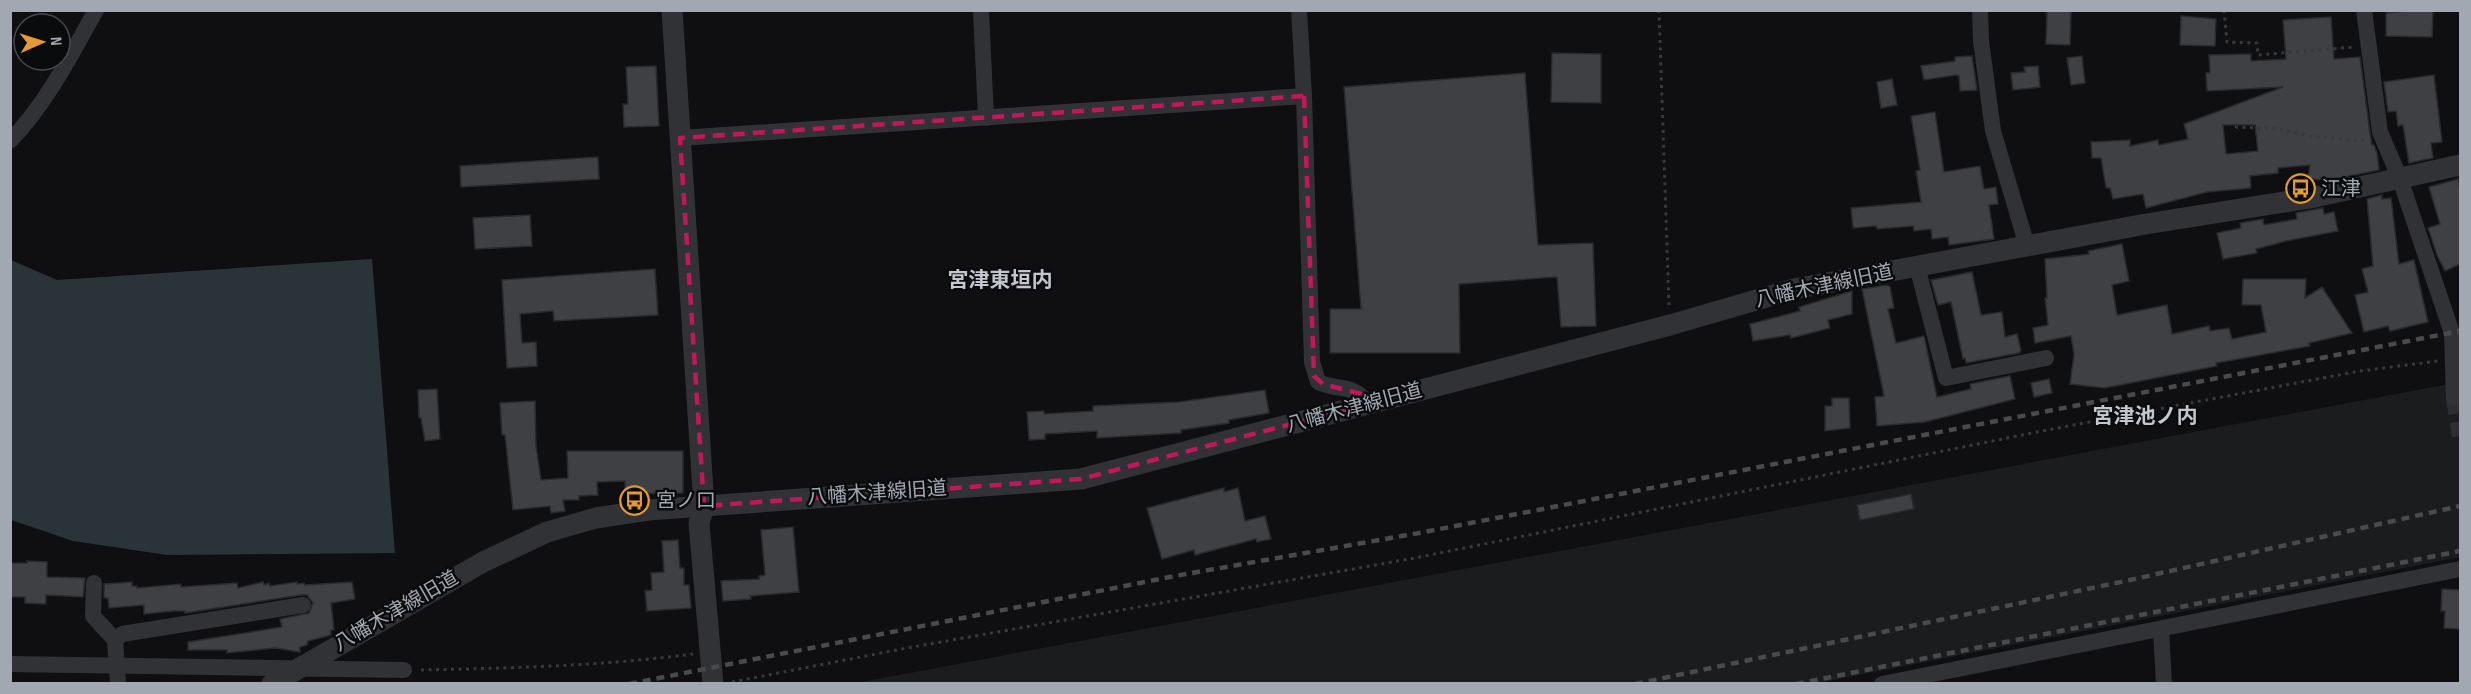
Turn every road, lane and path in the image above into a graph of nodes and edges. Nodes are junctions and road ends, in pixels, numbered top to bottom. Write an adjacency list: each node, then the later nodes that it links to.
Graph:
1 (96, 10): 15 (street)
2 (672, 10): 14 (street)
3 (981, 10): 11 (street)
4 (1299, 10): 10 (street)
5 (1659, 10): 20 (path)
6 (1980, 10): 18 (street)
7 (2224, 10): 9 (path)
8 (2364, 10): 9 (street)
9 (2367, 45): 13 (street)
10 (1304, 96): 11 (street); 24 (street)
11 (986, 118): 14 (street)
12 (2235, 127): 13 (path)
13 (2380, 132): 17 (street)
14 (680, 138): 25 (street)
15 (10, 141)
16 (2460, 165): 17 (street, 八幡木津線旧道)
17 (2400, 179): 18 (street, 八幡木津線旧道); 22 (street)
18 (2027, 246): 19 (street, 八幡木津線旧道)
19 (1917, 266): 20 (street, 八幡木津線旧道); 21 (street)
20 (1670, 325): 24 (street, 八幡木津線旧道)
21 (2046, 358)
22 (2453, 358): 23 (street); 36 (path)
23 (2454, 398)
24 (1368, 404): 25 (street, 八幡木津線旧道)
25 (704, 506): 31 (street); 34 (street, 八幡木津線旧道)
26 (2460, 569): 29 (street)
27 (94, 583): 30 (street)
28 (303, 605): 30 (street)
29 (2161, 629): 39 (street); 40 (street)
30 (115, 640): 33 (street)
31 (709, 652): 35 (path); 36 (street)
32 (10, 664): 33 (street)
33 (117, 666): 34 (street); 37 (street)
34 (295, 669): 35 (street); 38 (street, 八幡木津線旧道)
35 (404, 670)
36 (721, 683)
37 (118, 684)
38 (272, 684)
39 (1882, 684)
40 (2164, 684)

